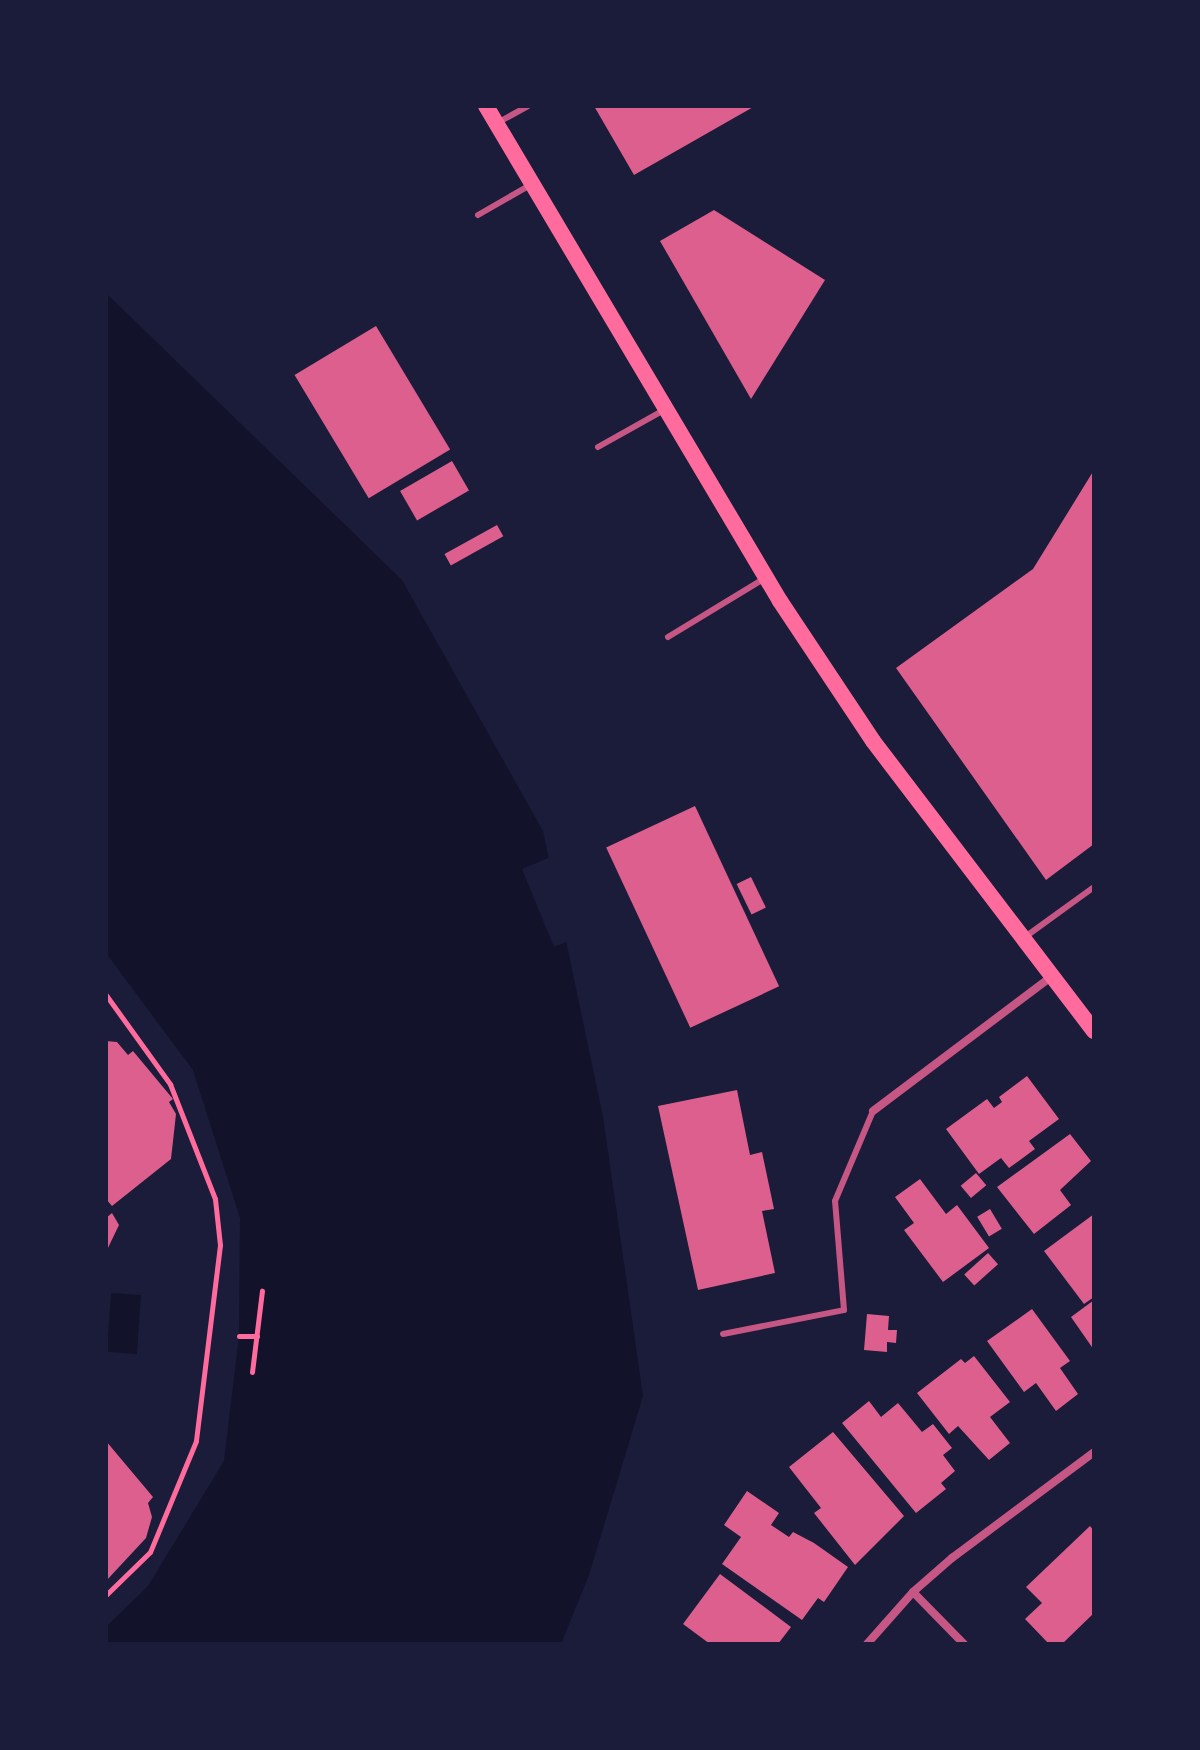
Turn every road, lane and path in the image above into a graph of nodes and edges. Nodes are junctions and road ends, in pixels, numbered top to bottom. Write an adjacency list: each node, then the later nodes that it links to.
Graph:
1 (486, 106): 3 (main road)
2 (528, 106): 3 (lane)
3 (496, 124): 4 (main road)
4 (532, 184): 5 (lane); 6 (main road)
5 (478, 215)
6 (664, 410): 7 (lane); 8 (main road)
7 (598, 447)
8 (765, 578): 9 (lane); 11 (main road)
9 (668, 637)
10 (1094, 887): 11 (lane)
11 (1024, 938): 12 (main road)
12 (1052, 975): 14 (main road); 15 (street)
13 (106, 995): 23 (path)
14 (1094, 1031)
15 (873, 1111): 17 (lane)
16 (262, 1291): 19 (path)
17 (723, 1334)
18 (239, 1336): 19 (path)
19 (257, 1336): 20 (path)
20 (252, 1372)
21 (1094, 1452): 22 (street)
22 (913, 1592): 24 (street); 25 (street)
23 (106, 1595)
24 (867, 1644)
25 (964, 1644)

